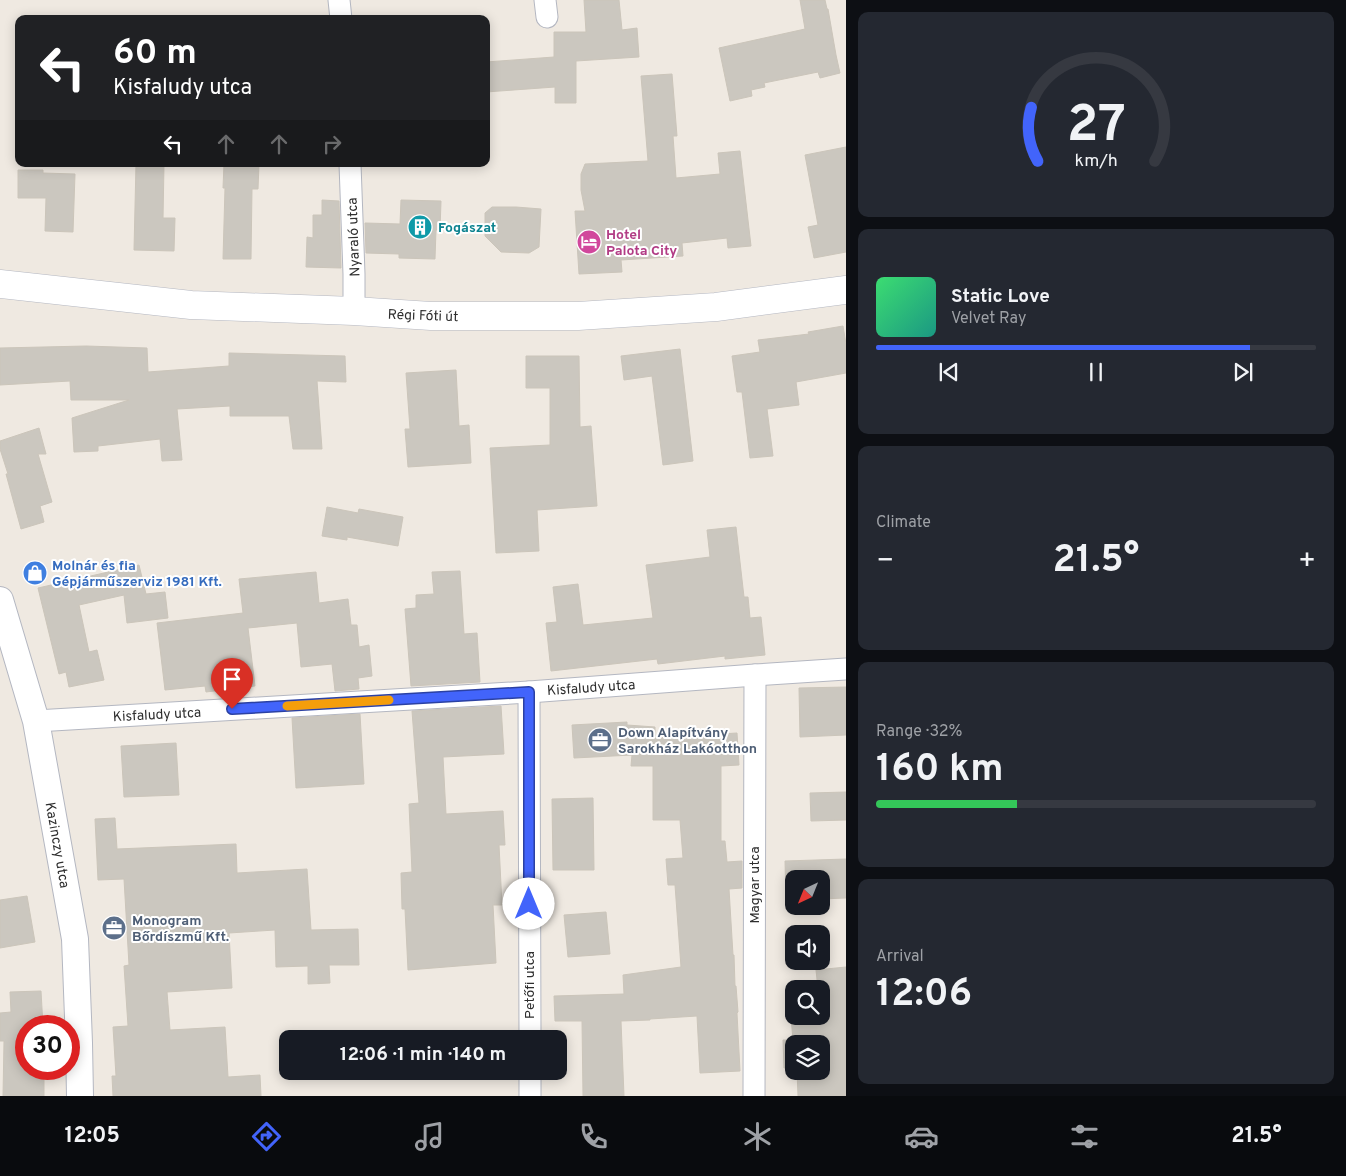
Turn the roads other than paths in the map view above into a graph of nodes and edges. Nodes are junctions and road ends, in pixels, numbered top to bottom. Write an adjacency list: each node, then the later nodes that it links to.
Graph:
1 (339, 0): 2 (street)
2 (341, 15)
3 (350, 167): 6 (street, Nyaraló utca)
4 (0, 284): 6 (main road, Régi Fóti út)
5 (846, 290): 6 (main road, Régi Fóti út)
6 (354, 311)
7 (0, 600): 11 (street, Kazinczy utca)
8 (846, 669): 9 (street, Kisfaludy utca)
9 (755, 675): 10 (street, Kisfaludy utca); 16 (street, Magyar utca)
10 (529, 692): 11 (street, Kisfaludy utca); 12 (street, Petőfi utca)
11 (36, 721): 14 (street, Kazinczy utca)
12 (530, 1030)
13 (530, 1080): 15 (street)
14 (80, 1096)
15 (530, 1096)
16 (754, 1096)

